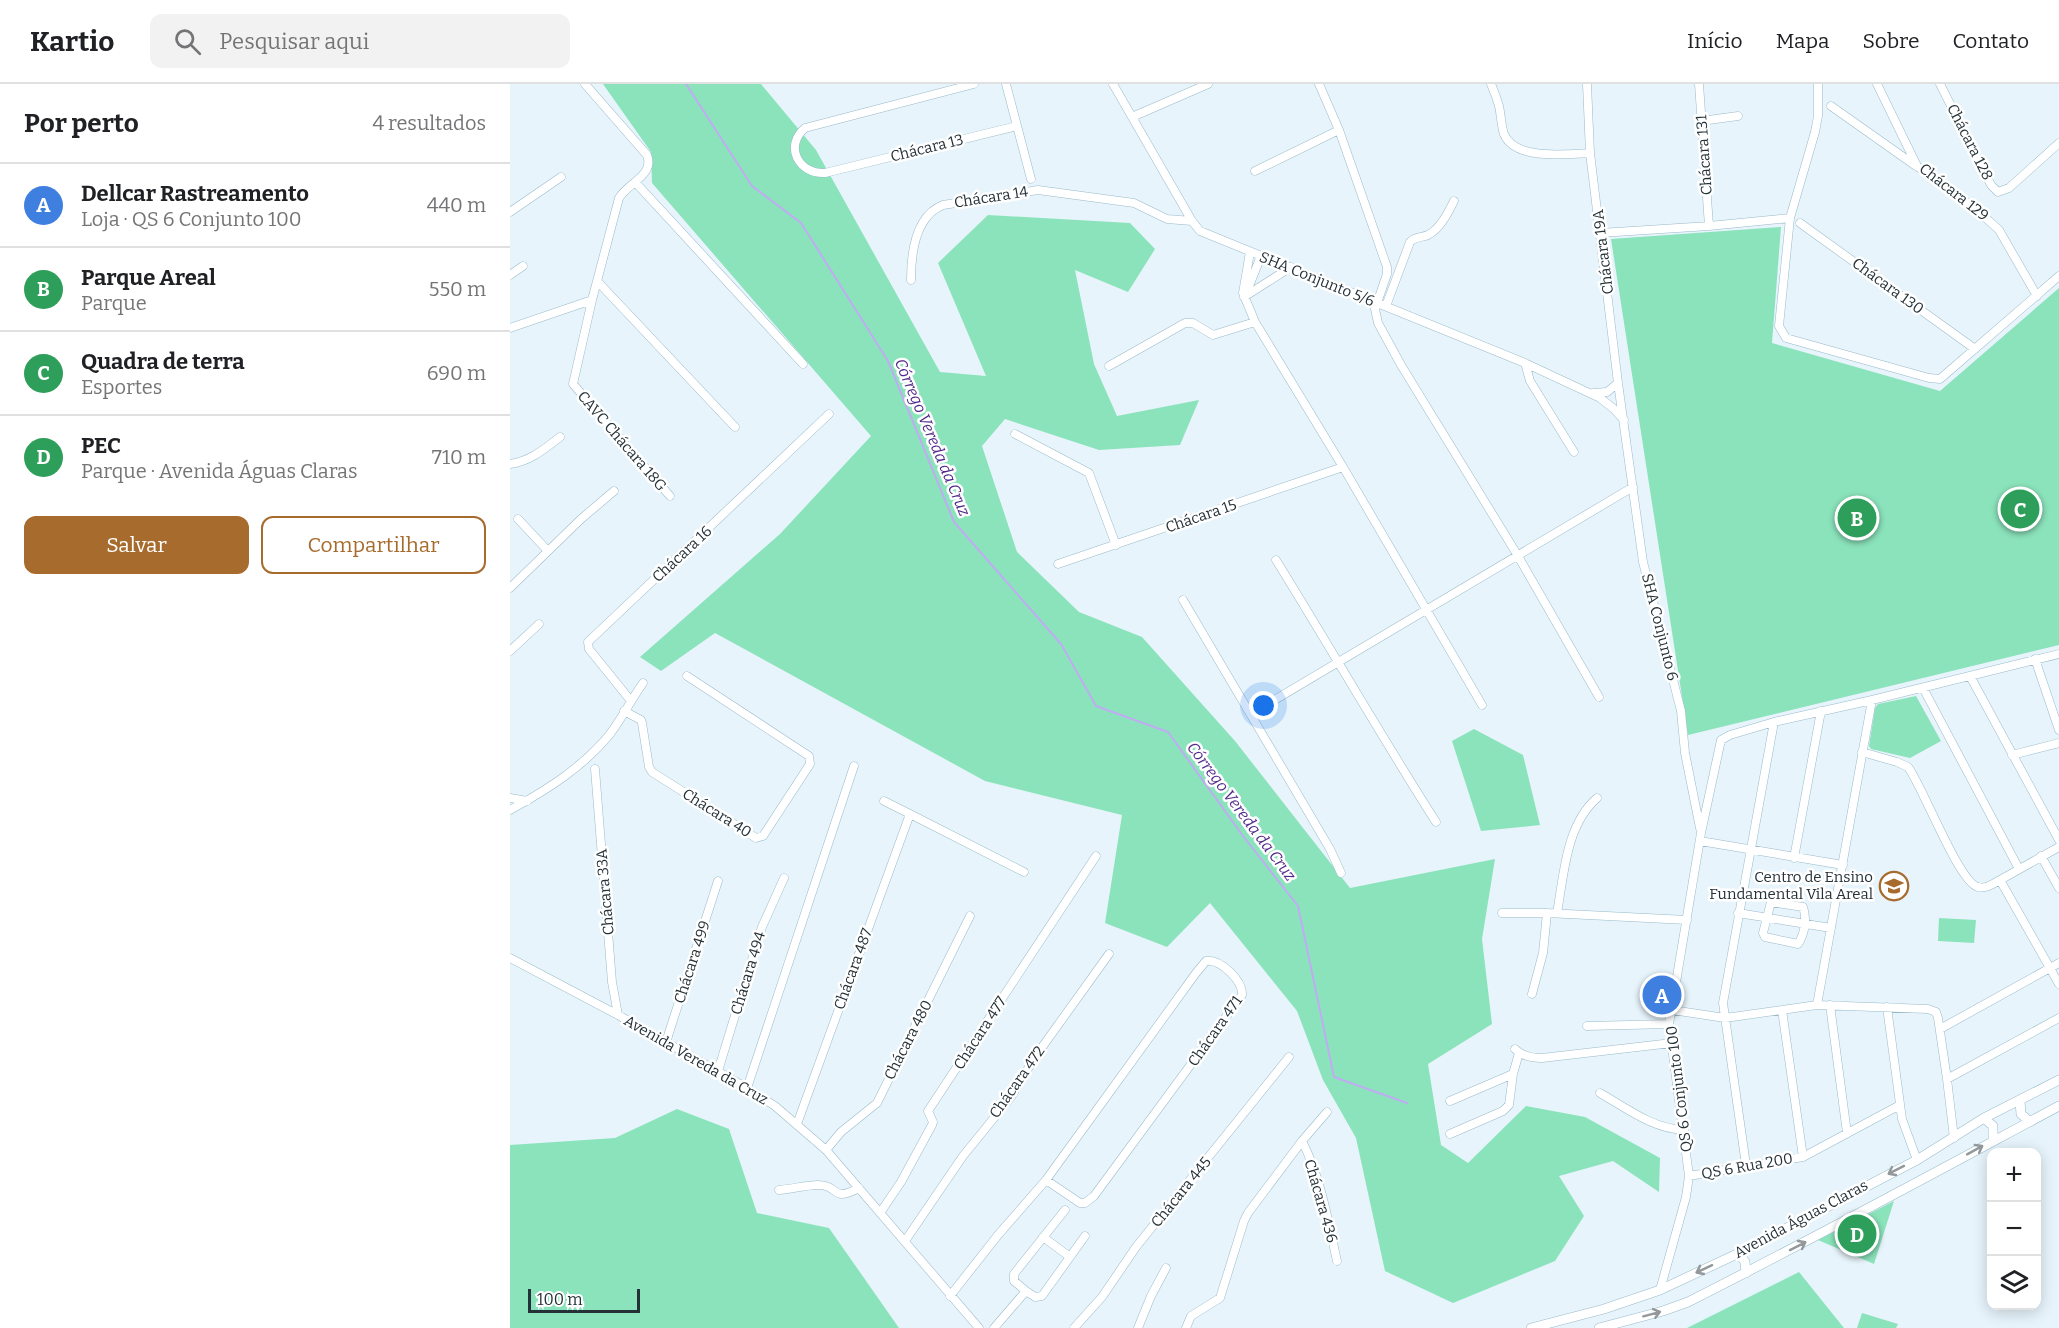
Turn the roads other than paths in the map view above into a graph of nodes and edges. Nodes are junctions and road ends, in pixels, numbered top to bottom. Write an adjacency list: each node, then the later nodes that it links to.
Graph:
1 (585, 84): 25 (street, CAVC Chácara 18G)
2 (974, 84): 17 (street, Chácara 13)
3 (1006, 84): 17 (street)
4 (1113, 84): 15 (street, SHA Conjunto 5/6)
5 (1208, 84): 15 (street)
6 (1320, 84): 18 (street)
7 (1491, 84): 20 (street)
8 (1587, 84): 20 (street, Chácara 19A)
9 (1699, 84): 16 (street, Chácara 131)
10 (1818, 84): 28 (street)
11 (1877, 84): 21 (street, Chácara 129)
12 (1940, 84): 19 (street, Chácara 128)
13 (1831, 106): 21 (street)
14 (1738, 116): 16 (street)
15 (1132, 117): 29 (street, SHA Conjunto 5/6)
16 (1701, 121): 31 (street, Chácara 131)
17 (1017, 126): 24 (street)
18 (1339, 130): 22 (street); 44 (street)
19 (2059, 143)
20 (1590, 153): 32 (street, Chácara 19A)
21 (1917, 166): 41 (street, Chácara 129)
22 (1255, 171)
23 (561, 177): 27 (street)
24 (1031, 179)
25 (635, 182): 40 (street, CAVC Chácara 18G); 50 (street)
26 (1454, 201): 45 (street)
27 (510, 212)
28 (1790, 218): 31 (street); 48 (street)
29 (1192, 221): 33 (street, SHA Conjunto 5/6); 39 (street, Chácara 14)
30 (1800, 223): 48 (street, Chácara 130)
31 (1709, 226): 32 (street)
32 (1600, 233): 52 (street, Chácara 19A)
33 (1250, 252): 34 (street, SHA Conjunto 5/6); 42 (street)
34 (1261, 256): 36 (street, SHA Conjunto 5/6); 42 (street)
35 (523, 266): 37 (street)
36 (1291, 267): 42 (street); 44 (street, SHA Conjunto 5/6)
37 (510, 275)
38 (2059, 276): 41 (street)
39 (911, 280)
40 (598, 282): 43 (street, CAVC Chácara 18G); 56 (street)
41 (2037, 296): 48 (street)
42 (1244, 297): 46 (street)
43 (592, 300): 47 (street); 64 (street, CAVC Chácara 18G)
44 (1377, 302): 45 (street, SHA Conjunto 5/6); 68 (street)
45 (1386, 306): 49 (street, SHA Conjunto 5/6)
46 (1255, 322): 51 (street); 61 (street)
47 (510, 328)
48 (1975, 349)
49 (1525, 363): 53 (street, SHA Conjunto 5/6); 59 (street)
50 (803, 364)
51 (1109, 366)
52 (1618, 383): 53 (street); 55 (street, Chácara 19A)
53 (1592, 394): 55 (street, SHA Conjunto 5/6)
54 (829, 414): 84 (street, Chácara 16)
55 (1624, 420): 62 (street, SHA Conjunto 6)
56 (735, 427)
57 (1016, 434): 66 (street)
58 (560, 437): 60 (street)
59 (1574, 452)
60 (510, 464)
61 (1343, 467): 66 (street, Chácara 15); 73 (street)
62 (1634, 487): 68 (street); 104 (street, SHA Conjunto 6)
63 (614, 491): 67 (street)
64 (670, 496)
65 (518, 519): 67 (street)
66 (1116, 545): 70 (street, Chácara 15)
67 (548, 551): 71 (street)
68 (1518, 556): 73 (street); 83 (street)
69 (1276, 561): 78 (street)
70 (1058, 564)
71 (512, 583)
72 (1183, 600): 89 (street)
73 (1427, 610): 78 (street); 86 (street)
74 (539, 624): 75 (street)
75 (510, 651)
76 (2059, 654): 77 (street)
77 (2035, 659): 80 (street); 91 (street)
78 (1340, 663): 89 (street); 103 (street)
79 (687, 676): 87 (street, Chácara 40)
80 (1970, 676): 82 (street); 94 (street)
81 (643, 683): 84 (street)
82 (1923, 688): 85 (street); 112 (street)
83 (1599, 697)
84 (630, 700): 87 (street)
85 (1872, 700): 88 (street); 93 (street)
86 (1482, 705)
87 (624, 711): 99 (street)
88 (1821, 711): 90 (street); 110 (street)
89 (1251, 714): 114 (street)
90 (1774, 722): 104 (street, QS 6 Conjunto 100); 107 (street)
91 (2059, 730)
92 (2059, 743): 94 (street)
93 (1862, 752): 111 (street); 116 (street)
94 (2012, 755): 105 (street)
95 (854, 766): 152 (street)
96 (595, 769): 139 (street, Chácara 33A)
97 (510, 798): 99 (street)
98 (1597, 798): 121 (street)
99 (527, 801): 101 (street)
100 (884, 801): 102 (street)
101 (510, 810)
102 (910, 814): 113 (street); 161 (street, Chácara 487)
103 (1436, 822)
104 (1701, 837): 107 (street); 125 (street, QS 6 Conjunto 100)
105 (2059, 840)
106 (2059, 847): 109 (street)
107 (1750, 849): 110 (street); 122 (street)
108 (1096, 856): 177 (street, Chácara 477)
109 (2041, 856): 112 (street); 118 (street)
110 (1794, 858): 111 (street)
111 (1842, 865): 127 (street)
112 (2019, 869): 116 (street)
113 (1024, 872)
114 (1341, 873)
115 (784, 878): 148 (street, Chácara 494)
116 (2000, 880): 131 (street)
117 (718, 881): 145 (street, Chácara 499)
118 (2059, 888)
119 (1502, 913): 120 (street)
120 (1548, 913): 121 (street); 133 (street)
121 (1557, 913): 125 (street)
122 (1738, 913): 124 (street); 140 (street)
123 (970, 916): 168 (street, Chácara 480)
124 (1767, 919): 126 (street); 126 (street); 126 (street)
125 (1686, 920): 137 (street, QS 6 Conjunto 100)
126 (1805, 924): 127 (street)
127 (1831, 928): 134 (street)
128 (1109, 954): 180 (street, Chácara 472)
129 (510, 958): 139 (street, Avenida Vereda da Cruz)
130 (2059, 963): 131 (street)
131 (2050, 968): 132 (street); 144 (street)
132 (2059, 984)
133 (1532, 994)
134 (1817, 1005): 135 (street); 138 (street)
135 (1830, 1005): 136 (street); 163 (street)
136 (1887, 1007): 144 (street); 156 (street)
137 (1672, 1010): 140 (street); 142 (street, QS 6 Conjunto 100)
138 (1782, 1010): 140 (street); 169 (street)
139 (618, 1015): 145 (street, Avenida Vereda da Cruz)
140 (1725, 1018): 171 (street)
141 (2059, 1018): 150 (street)
142 (1669, 1024): 143 (street); 146 (street, QS 6 Conjunto 100)
143 (1587, 1026)
144 (1940, 1029): 150 (street)
145 (666, 1042): 148 (street, Avenida Vereda da Cruz)
146 (1672, 1043): 149 (street); 162 (street, QS 6 Conjunto 100)
147 (1289, 1057): 195 (street, Chácara 445)
148 (718, 1071): 152 (street, Avenida Vereda da Cruz)
149 (1513, 1074): 154 (street); 164 (street)
150 (1947, 1079): 165 (street)
151 (2059, 1080): 155 (main road, Avenida Águas Claras)
152 (747, 1088): 161 (street, Avenida Vereda da Cruz)
153 (1600, 1093): 162 (street)
154 (1450, 1101)
155 (2020, 1101): 159 (main road, Avenida Águas Claras); 160 (main road)
156 (1900, 1105): 163 (street, QS 6 Rua 200); 170 (street)
157 (2059, 1106): 160 (main road, Avenida Águas Claras)
158 (1327, 1112): 167 (street, Chácara 436)
159 (1984, 1118): 165 (main road, Avenida Águas Claras); 166 (main road)
160 (2030, 1122): 166 (main road, Avenida Águas Claras)
161 (796, 1124): 168 (street, Avenida Vereda da Cruz)
162 (1684, 1130): 172 (street, QS 6 Conjunto 100)
163 (1847, 1133): 169 (street, QS 6 Rua 200)
164 (1450, 1134)
165 (1954, 1138): 170 (main road, Avenida Águas Claras)
166 (1993, 1140): 186 (main road, Avenida Águas Claras, one-way to 166)
167 (1302, 1141): 183 (street, Chácara 436); 197 (street, Chácara 436)
168 (826, 1150): 174 (street, Avenida Vereda da Cruz)
169 (1803, 1156): 171 (street, QS 6 Rua 200)
170 (1917, 1160): 181 (main road, Avenida Águas Claras, one-way to 181)
171 (1746, 1165): 172 (street, QS 6 Rua 200)
172 (1689, 1176): 185 (street, QS 6 Conjunto 100)
173 (1046, 1180): 173 (street, Chácara 471); 190 (street, Chácara 471)
174 (859, 1188): 175 (street); 177 (street, Avenida Vereda da Cruz)
175 (779, 1190)
176 (1065, 1210): 179 (street)
177 (880, 1213): 180 (street, Avenida Vereda da Cruz)
178 (1085, 1236): 182 (street)
179 (1043, 1237): 182 (street); 189 (street)
180 (905, 1241): 190 (street, Avenida Vereda da Cruz)
181 (1739, 1252): 186 (main road); 187 (main road, Avenida Águas Claras, one-way to 187)
182 (1070, 1257): 189 (street)
183 (1337, 1261)
184 (1166, 1268): 196 (street)
185 (1665, 1273): 187 (street); 188 (street, QS 6 Conjunto 100)
186 (1746, 1273): 192 (main road, Avenida Águas Claras, one-way to 186)
187 (1672, 1284): 188 (main road, Avenida Águas Claras)
188 (1660, 1290): 191 (main road, Avenida Águas Claras)
189 (1026, 1291): 194 (street)
190 (950, 1296): 193 (street, Avenida Vereda da Cruz)
191 (1623, 1302): 192 (main road); 198 (main road, Avenida Águas Claras)
192 (1627, 1321): 199 (main road, Avenida Águas Claras)
193 (979, 1328)
194 (994, 1328)
195 (1074, 1328)
196 (1138, 1328)
197 (1186, 1328)
198 (1531, 1328)
199 (1599, 1328)

